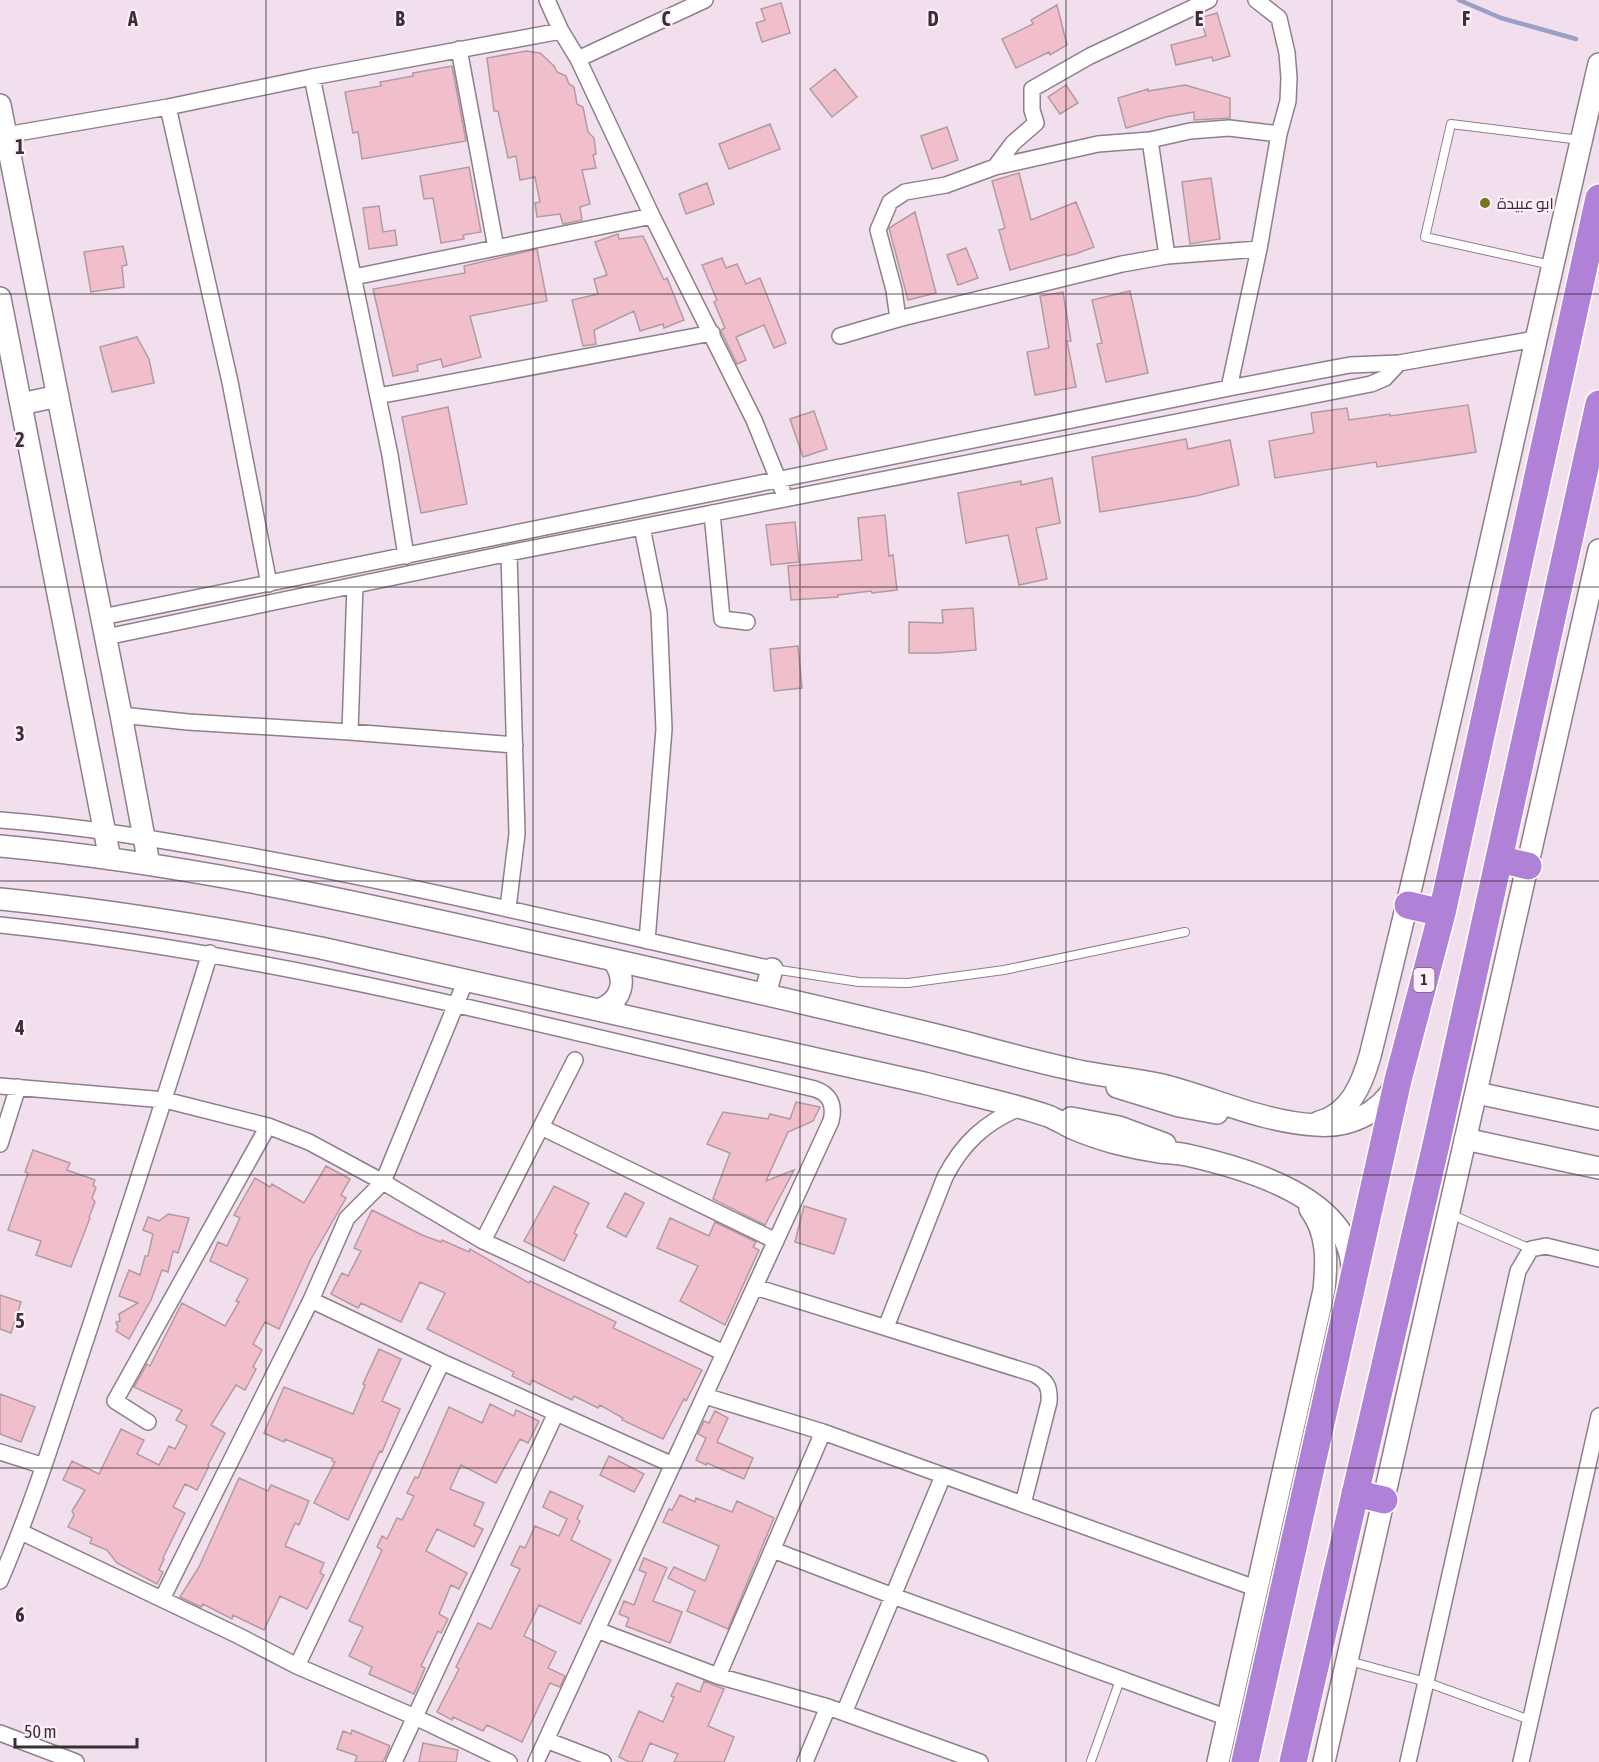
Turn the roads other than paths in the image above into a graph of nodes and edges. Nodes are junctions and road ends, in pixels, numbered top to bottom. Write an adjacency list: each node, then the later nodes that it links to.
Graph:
1 (547, 0): 5 (street)
2 (705, 0): 7 (street)
3 (1209, 0): 16 (street)
4 (1256, 0): 12 (street)
5 (561, 31): 6 (street); 7 (street)
6 (459, 49): 9 (street); 19 (street)
7 (578, 59): 18 (street)
8 (1599, 64): 15 (main road)
9 (312, 77): 11 (street); 23 (street)
10 (0, 105): 13 (main road)
11 (168, 107): 13 (street); 42 (street)
12 (1279, 134): 14 (street); 20 (street)
13 (6, 135): 31 (main road)
14 (1150, 140): 16 (street); 21 (street)
15 (1581, 140): 22 (main road); 22 (lane)
16 (994, 167): 25 (street)
17 (1599, 198): 60 (highway, 1)
18 (652, 216): 19 (street); 26 (street)
19 (496, 248): 23 (street)
20 (1259, 249): 21 (street); 30 (street)
21 (1167, 256): 25 (street)
22 (1553, 266): 28 (main road)
23 (354, 277): 32 (street)
24 (0, 298): 33 (main road)
25 (898, 319): 27 (street)
26 (711, 333): 32 (street); 35 (street)
27 (840, 336)
28 (1535, 339): 29 (street); 58 (main road)
29 (1399, 363): 30 (street); 36 (street)
30 (1229, 388): 35 (street)
31 (58, 396): 33 (main road); 45 (main road)
32 (378, 396): 41 (street)
33 (21, 404): 50 (main road)
34 (1599, 404): 54 (highway)
35 (779, 481): 36 (street); 41 (street)
36 (785, 498): 37 (street)
37 (712, 513): 38 (street); 44 (street)
38 (642, 527): 40 (street); 63 (street)
39 (1599, 550): 56 (main road)
40 (509, 553): 43 (street); 48 (street)
41 (406, 556): 42 (street)
42 (269, 584): 45 (street)
43 (355, 585): 45 (street); 47 (street)
44 (747, 622)
45 (104, 627): 46 (main road)
46 (121, 715): 47 (street); 51 (main road)
47 (350, 732): 48 (street)
48 (515, 745): 59 (street)
49 (0, 820): 50 (street)
50 (105, 831): 51 (street); 53 (main road)
51 (144, 837): 55 (main road); 59 (street)
52 (0, 846): 53 (main road)
53 (110, 859): 55 (main road)
54 (1499, 859): 56 (highway); 108 (highway)
55 (148, 864): 65 (main road)
56 (1528, 866): 75 (main road)
57 (0, 899): 67 (main road)
58 (1408, 905): 60 (highway); 79 (main road)
59 (508, 908): 63 (street)
60 (1442, 913): 72 (highway, 1)
61 (0, 925): 64 (street)
62 (1185, 932): 66 (lane)
63 (646, 941): 66 (street)
64 (210, 953): 69 (street); 76 (street)
65 (613, 960): 68 (main road); 70 (main road)
66 (772, 969): 68 (main road)
67 (466, 980): 69 (street); 70 (main road)
68 (765, 994): 79 (main road)
69 (456, 1006): 85 (street); 89 (street)
70 (599, 1010): 77 (main road)
71 (576, 1060): 81 (street)
72 (1398, 1080): 79 (main road); 92 (highway, 1)
73 (0, 1086): 74 (street)
74 (18, 1087): 76 (street); 83 (street)
75 (1477, 1093): 78 (main road); 82 (main road)
76 (165, 1100): 80 (street); 105 (street)
77 (1020, 1108): 86 (main road); 95 (street)
78 (1599, 1119)
79 (1308, 1125)
80 (268, 1126): 85 (street); 101 (street)
81 (541, 1126): 88 (street); 89 (street)
82 (1465, 1139): 84 (main road); 87 (main road)
83 (0, 1144)
84 (1599, 1168)
85 (383, 1182): 88 (street); 94 (street)
86 (1299, 1194): 92 (main road); 106 (main road)
87 (1448, 1214): 90 (lane); 109 (main road)
88 (483, 1241): 96 (street)
89 (776, 1241): 93 (street)
90 (1532, 1249): 91 (street); 122 (street)
91 (1599, 1259)
92 (1352, 1283): 106 (highway, 1)
93 (755, 1287): 95 (street); 96 (street)
94 (311, 1300): 97 (street); 116 (street)
95 (886, 1327): 110 (street)
96 (724, 1353): 98 (street)
97 (442, 1362): 99 (street); 119 (street)
98 (705, 1396): 102 (street); 104 (street)
99 (556, 1413): 104 (street); 125 (street)
100 (1599, 1416): 127 (street)
101 (148, 1422)
102 (824, 1432): 107 (street); 112 (street)
103 (0, 1452): 105 (street)
104 (673, 1465): 117 (street)
105 (44, 1466): 111 (street)
106 (1298, 1467): 114 (main road); 140 (highway, 1)
107 (944, 1476): 110 (street); 115 (street)
108 (1355, 1493): 109 (highway); 141 (highway)
109 (1384, 1500): 118 (main road)
110 (1023, 1504): 114 (street)
111 (21, 1532): 113 (street); 116 (street)
112 (773, 1550): 115 (street); 120 (street)
113 (0, 1581)
114 (1258, 1589): 126 (main road)
115 (893, 1596): 121 (street); 124 (street)
116 (162, 1599): 119 (street)
117 (597, 1630): 120 (street); 129 (street)
118 (1347, 1660): 122 (lane); 142 (main road)
119 (297, 1666): 125 (street)
120 (718, 1676): 123 (street)
121 (1120, 1680): 126 (street); 131 (lane)
122 (1426, 1682): 127 (lane); 143 (street)
123 (828, 1707): 124 (street); 137 (street)
124 (844, 1713): 130 (street)
125 (415, 1717): 133 (street); 134 (street)
126 (1228, 1718): 139 (main road)
127 (1530, 1720): 144 (street)
128 (0, 1733): 132 (street)
129 (546, 1740): 135 (street); 136 (street)
130 (954, 1757): 138 (street)
131 (1091, 1761)
132 (76, 1762)
133 (394, 1762)
134 (509, 1762)
135 (536, 1762)
136 (603, 1762)
137 (805, 1762)
138 (980, 1762)
139 (1218, 1762)
140 (1245, 1762)
141 (1293, 1762)
142 (1324, 1762)
143 (1408, 1762)
144 (1521, 1762)

